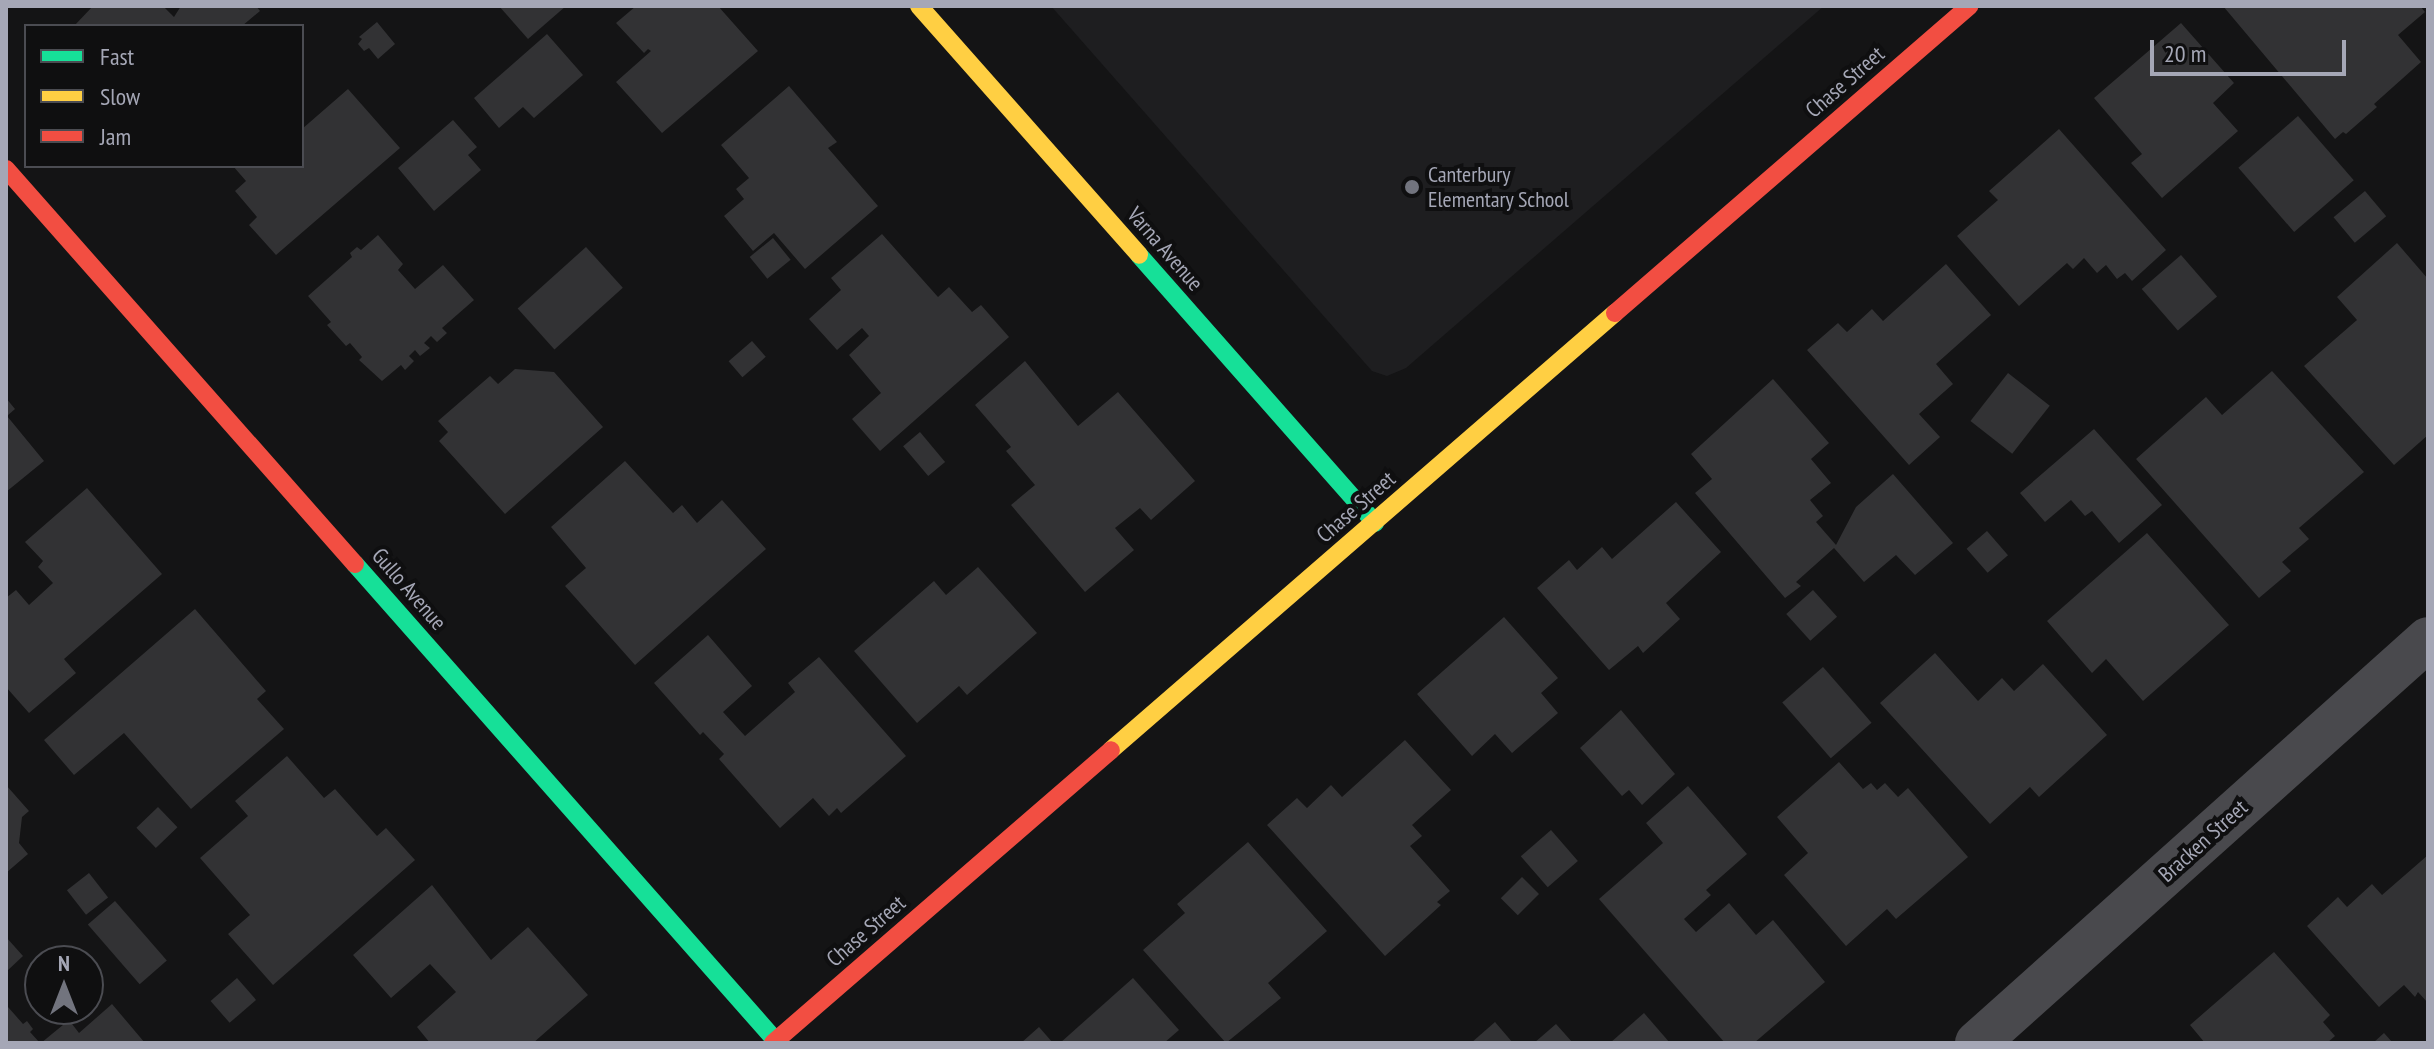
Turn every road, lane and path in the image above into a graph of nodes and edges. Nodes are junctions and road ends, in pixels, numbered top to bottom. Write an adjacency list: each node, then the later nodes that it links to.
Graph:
1 (919, 6): 4 (street, Varna Avenue)
2 (1969, 6): 4 (street, Chase Street)
3 (6, 169): 6 (street, Gullo Avenue)
4 (1375, 523): 6 (street, Chase Street)
5 (2428, 639): 7 (street, Bracken Street)
6 (775, 1042)
7 (1977, 1043)

